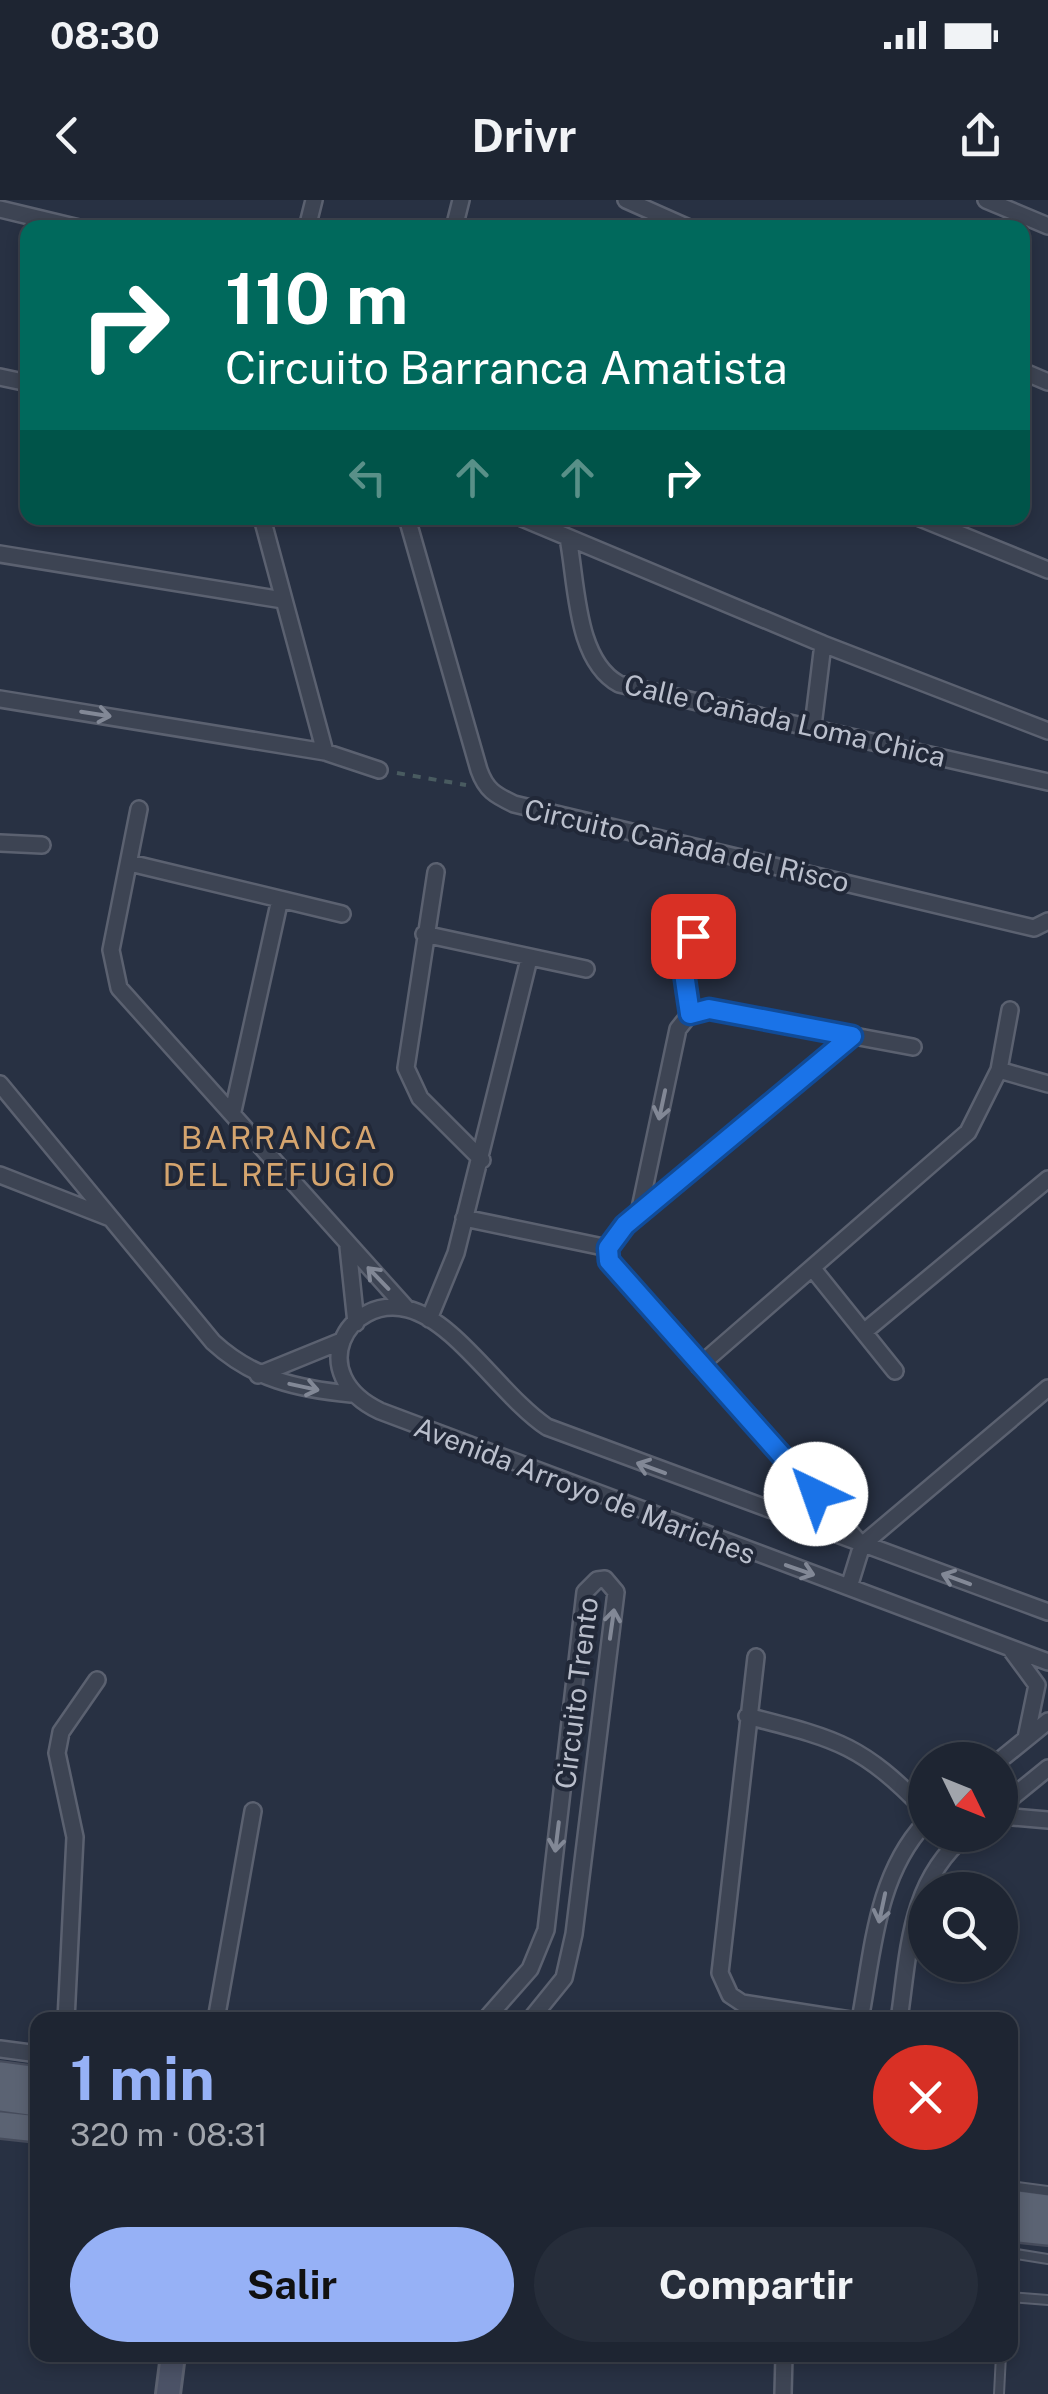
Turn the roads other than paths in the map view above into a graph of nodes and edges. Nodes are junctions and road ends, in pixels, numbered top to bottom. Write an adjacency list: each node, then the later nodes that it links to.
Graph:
1 (626, 200): 5 (street)
2 (986, 200): 6 (street)
3 (0, 209): 4 (street)
4 (46, 220)
5 (671, 220)
6 (1048, 226)
7 (264, 525): 14 (street)
8 (408, 525): 29 (street, Circuito Cañada del Risco)
9 (538, 525): 11 (street)
10 (937, 525): 13 (street)
11 (568, 538): 15 (street); 17 (street, Calle Cañada Loma Chica)
12 (0, 554): 14 (street)
13 (1048, 570)
14 (283, 600): 19 (street)
15 (823, 644): 17 (street); 18 (street)
16 (0, 698): 19 (street, one-way to 19)
17 (813, 726): 21 (street, Calle Cañada Loma Chica)
18 (1048, 731)
19 (324, 752): 20 (street)
20 (379, 770)
21 (1048, 782)
22 (139, 809): 25 (street)
23 (0, 843): 24 (street)
24 (42, 845)
25 (130, 863): 27 (street); 41 (street)
26 (436, 872): 30 (street)
27 (280, 899): 28 (street); 41 (street)
28 (342, 914)
29 (1048, 921)
30 (424, 934): 32 (street); 42 (street)
31 (693, 936): 35 (street)
32 (529, 958): 33 (street); 42 (street)
33 (586, 969)
34 (1010, 1010): 38 (street)
35 (690, 1014): 36 (street); 45 (street, one-way to 45)
36 (852, 1036): 37 (street); 45 (street)
37 (914, 1047)
38 (999, 1070): 40 (street); 50 (street)
39 (0, 1084): 47 (street)
40 (1048, 1084)
41 (233, 1110): 48 (street)
42 (482, 1160): 46 (street)
43 (0, 1175): 47 (street)
44 (1048, 1179): 54 (street)
45 (639, 1213): 49 (street)
46 (464, 1218): 49 (street); 52 (street)
47 (114, 1219): 58 (street)
48 (348, 1247): 51 (street, one-way to 48); 53 (street)
49 (608, 1248): 56 (street)
50 (813, 1269): 54 (street); 56 (street)
51 (407, 1309): 52 (street, Avenida Arroyo de Mariches); 53 (street)
52 (429, 1319): 61 (street, Avenida Arroyo de Mariches, one-way to 52)
53 (356, 1323): 55 (street)
54 (865, 1331): 57 (street)
55 (339, 1342): 58 (street); 60 (street)
56 (699, 1366): 61 (street)
57 (895, 1371)
58 (258, 1375): 60 (street, one-way to 60)
59 (1048, 1388): 61 (street)
60 (351, 1394): 62 (street, Avenida Arroyo de Mariches, one-way to 62)
61 (862, 1546): 62 (street); 63 (street, Avenida Arroyo de Mariches, one-way to 61)
62 (849, 1587): 64 (street, Avenida Arroyo de Mariches)
63 (1048, 1612)
64 (1010, 1648): 66 (street, Avenida Arroyo de Mariches); 70 (street)
65 (756, 1657): 68 (street)
66 (1048, 1662)
67 (97, 1680): 85 (street)
68 (747, 1716): 76 (street); 90 (street)
69 (1048, 1720): 70 (street)
70 (1026, 1738): 71 (street)
71 (1018, 1745)
72 (568, 1746): 73 (street); 73 (street, Circuito Trento, one-way to 72); 82 (street, Circuito Trento, one-way to 82)
73 (595, 1750): 83 (street, Circuito Trento)
74 (1048, 1768): 75 (street)
75 (1018, 1792)
76 (908, 1793)
77 (254, 1811): 86 (street)
78 (1018, 1818): 79 (street)
79 (1048, 1820)
80 (908, 1846): 91 (street, one-way to 91)
81 (948, 1852): 92 (street)
82 (546, 1930): 83 (street); 84 (street, Circuito Trento)
83 (574, 1934): 89 (street, Circuito Trento)
84 (512, 1988): 87 (street, Circuito Trento); 88 (street)
85 (66, 2012)
86 (217, 2012)
87 (492, 2012)
88 (532, 2012)
89 (537, 2012)
90 (802, 2012)
91 (862, 2012)
92 (900, 2012)
93 (0, 2049): 94 (street)
94 (30, 2053)
95 (0, 2075): 96 (main road)
96 (30, 2079)
97 (0, 2098): 98 (main road)
98 (30, 2102)
99 (0, 2125): 100 (main road)
100 (30, 2129)
101 (1018, 2187): 102 (lane)
102 (1048, 2192)
103 (1018, 2204): 104 (main road)
104 (1048, 2208)
105 (1018, 2229): 106 (main road)
106 (1048, 2232)
107 (1018, 2254): 108 (lane)
108 (1048, 2259)
109 (1018, 2298): 110 (lane)
110 (1048, 2300)
111 (172, 2362): 114 (street)
112 (784, 2362): 115 (street)
113 (1001, 2362): 116 (lane)
114 (168, 2394)
115 (782, 2394)
116 (999, 2394)

